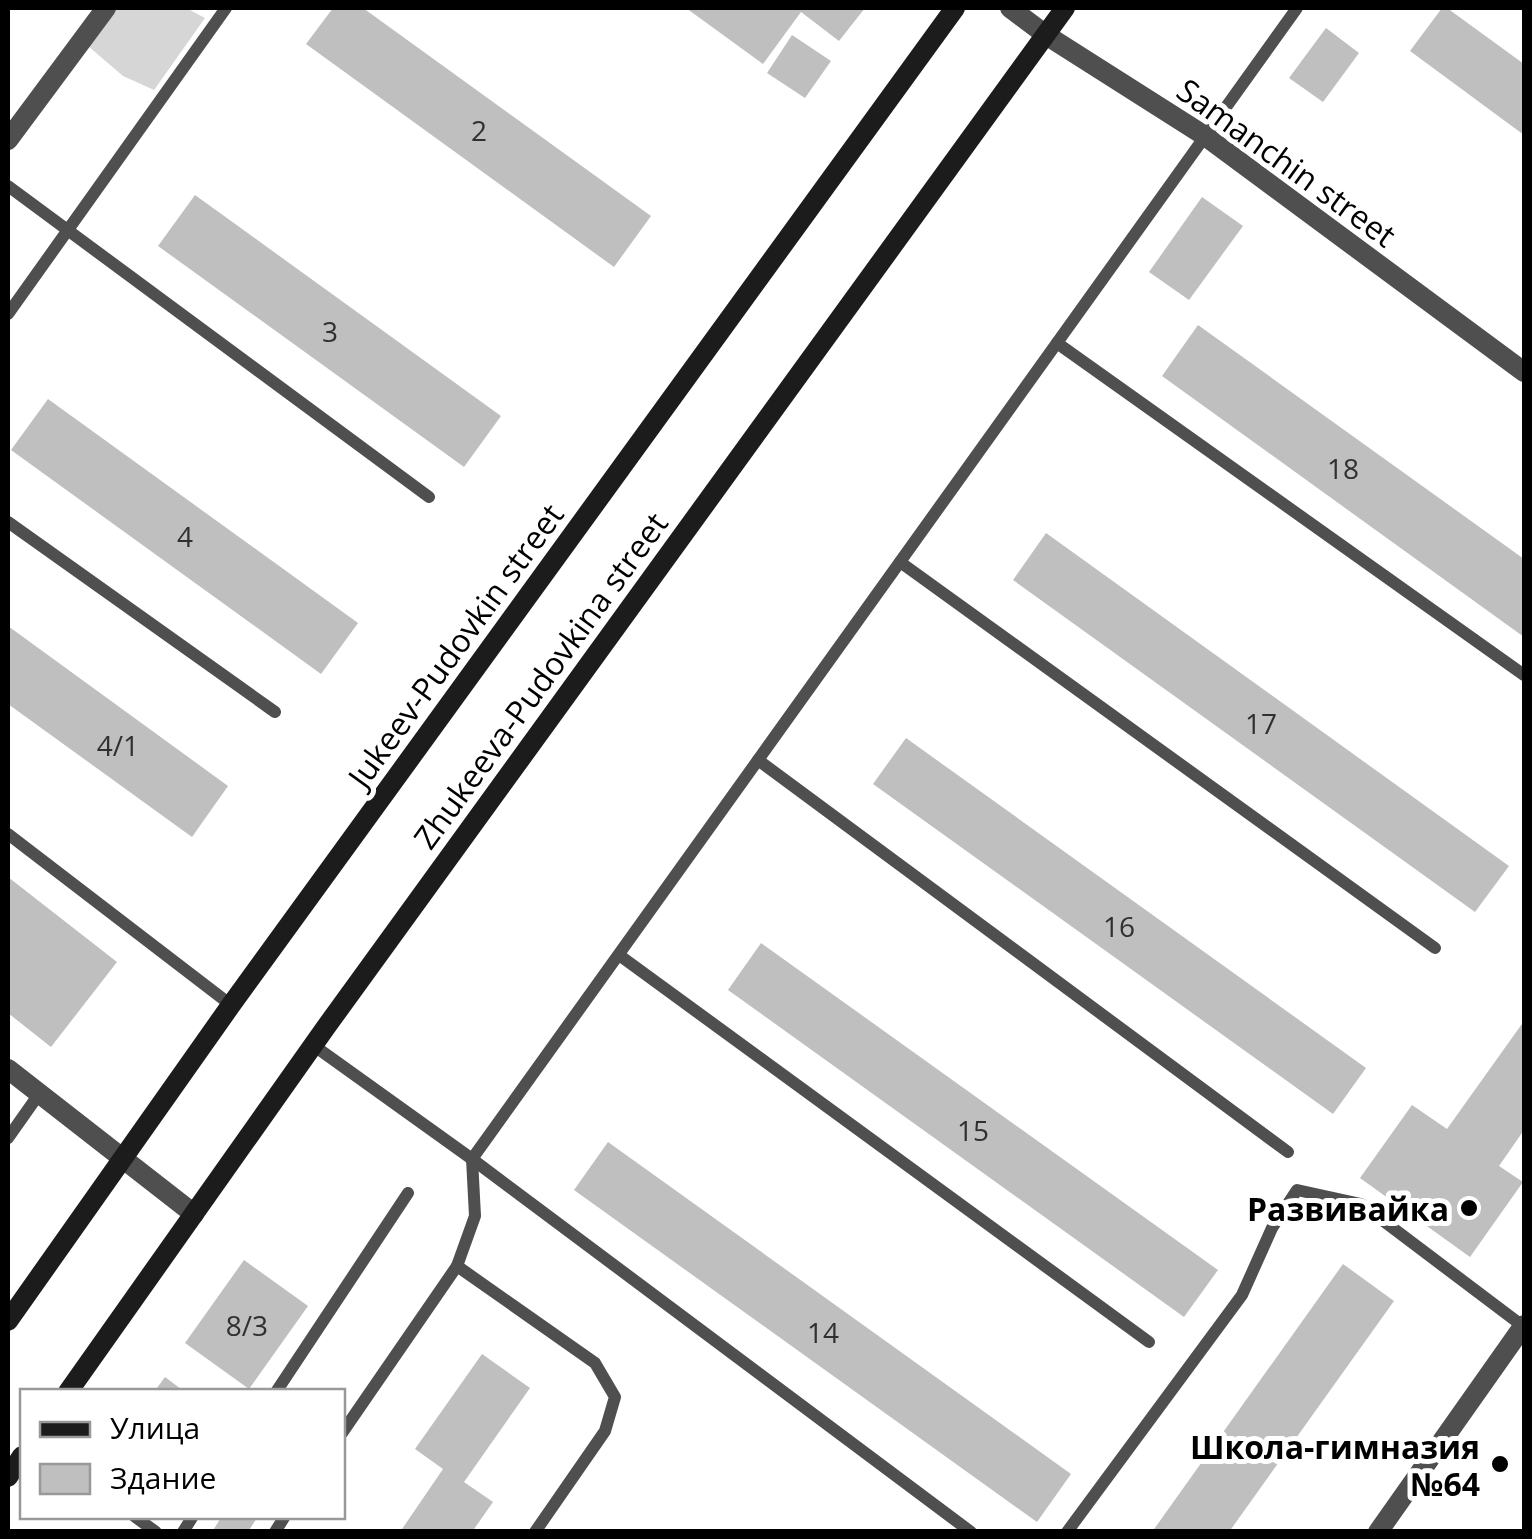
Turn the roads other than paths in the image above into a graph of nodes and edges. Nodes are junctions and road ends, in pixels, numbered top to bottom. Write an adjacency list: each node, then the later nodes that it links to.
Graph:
1 (106, 8): 9 (street)
2 (226, 8): 11 (lane)
3 (955, 8): 24 (main road, Jukeev-Pudovkin street)
4 (1010, 8): 7 (street, Samanchin street)
5 (1065, 8): 7 (main road, Zhukeeva-Pudovkina street)
6 (1297, 8): 8 (lane)
7 (1046, 34): 8 (street, Samanchin street); 25 (main road, Zhukeeva-Pudovkina street)
8 (1205, 136): 13 (lane); 14 (street, Samanchin street)
9 (8, 140)
10 (8, 186): 11 (lane)
11 (68, 230): 12 (lane); 15 (lane)
12 (8, 314)
13 (1056, 343): 17 (lane); 18 (lane)
14 (1524, 372)
15 (429, 497)
16 (8, 522): 19 (lane)
17 (900, 562): 20 (lane); 22 (lane)
18 (1524, 676)
19 (275, 712)
20 (758, 760): 23 (lane); 29 (lane)
21 (8, 834): 24 (lane)
22 (1435, 948)
23 (619, 955): 31 (lane); 37 (lane)
24 (231, 1005): 30 (main road, Jukeev-Pudovkin street)
25 (313, 1045): 31 (lane); 33 (main road, Zhukeeva-Pudovkina street)
26 (8, 1069): 27 (street)
27 (40, 1094): 28 (lane); 30 (street)
28 (8, 1138)
29 (1288, 1152)
30 (122, 1158): 33 (street); 35 (main road, Jukeev-Pudovkin street)
31 (472, 1160): 34 (lane); 42 (lane)
32 (408, 1193): 39 (lane)
33 (194, 1214): 38 (main road, Zhukeeva-Pudovkina street)
34 (456, 1266): 40 (lane); 41 (lane)
35 (8, 1321)
36 (1524, 1326): 43 (lane); 44 (street)
37 (1148, 1342)
38 (70, 1389)
39 (278, 1389)
40 (345, 1428)
41 (535, 1532)
42 (971, 1532)
43 (1067, 1532)
44 (1378, 1532)

